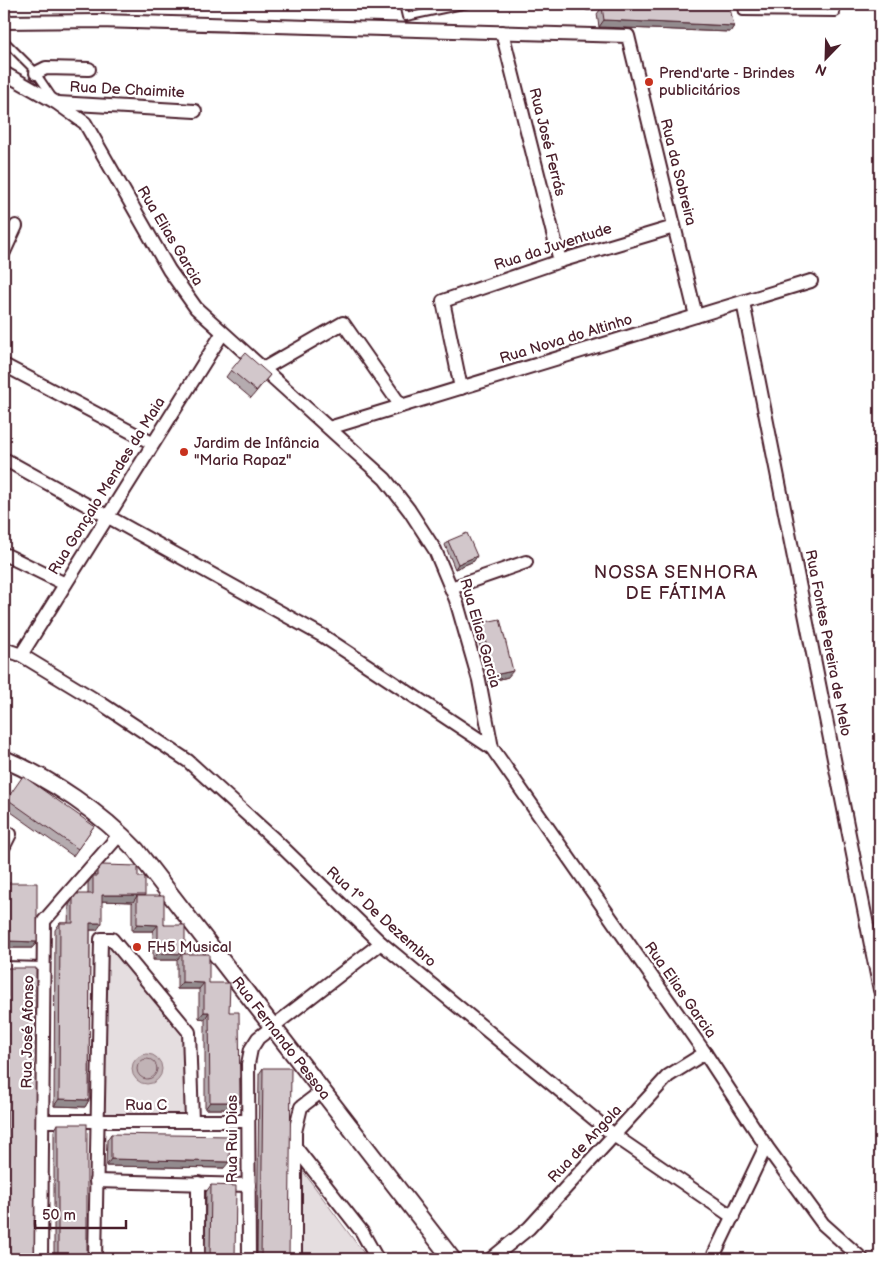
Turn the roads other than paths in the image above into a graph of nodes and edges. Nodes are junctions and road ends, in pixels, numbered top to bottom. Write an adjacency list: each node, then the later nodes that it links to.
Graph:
1 (403, 4): 2 (lane)
2 (467, 4)
3 (588, 4): 4 (lane)
4 (599, 4)
5 (741, 4): 6 (lane)
6 (834, 4)
7 (4, 22): 8 (street)
8 (502, 32): 16 (street, Rua da Sobreira); 18 (street, Rua José Ferrás)
9 (4, 40): 12 (lane)
10 (89, 69): 12 (street)
11 (4, 73): 13 (street, Rua Elias Garcia)
12 (36, 73): 13 (lane)
13 (56, 103): 14 (street, Rua De Chaimite); 22 (street, Rua Elias Garcia)
14 (195, 111)
15 (16, 226): 17 (street)
16 (674, 227): 18 (street, Rua da Juventude); 21 (street, Rua da Sobreira)
17 (4, 252)
18 (560, 261): 25 (street, Rua da Juventude)
19 (812, 281): 20 (street, Rua Nova do Altinho)
20 (743, 302): 21 (street, Rua Nova do Altinho); 45 (street, Rua Fontes Pereira de Melo)
21 (696, 316): 25 (street, Rua Nova do Altinho)
22 (222, 334): 24 (street, Rua Elias Garcia); 28 (street, Rua Gonçalo Mendes da Maia)
23 (4, 365): 28 (street)
24 (263, 369): 26 (street); 27 (street, Rua Elias Garcia)
25 (461, 388): 26 (street, Rua Nova do Altinho)
26 (401, 406): 27 (street, Rua Nova do Altinho)
27 (329, 428): 34 (street, Rua Elias Garcia)
28 (152, 443): 30 (street, Rua Gonçalo Mendes da Maia)
29 (4, 459): 30 (street)
30 (106, 516): 33 (street, Rua Gonçalo Mendes da Maia); 37 (street)
31 (4, 554): 33 (street)
32 (526, 562): 34 (street)
33 (64, 584): 36 (street, Rua Gonçalo Mendes da Maia)
34 (451, 588): 37 (street, Rua Elias Garcia)
35 (4, 649): 36 (street, Rua 1º De Dezembro)
36 (21, 655): 42 (street, Rua 1º De Dezembro)
37 (492, 748): 47 (street, Rua Elias Garcia)
38 (4, 759): 40 (street, Rua Fernando Pessoa)
39 (10, 834): 41 (street)
40 (120, 834): 44 (street, Rua José Afonso); 46 (street, Rua Fernando Pessoa)
41 (4, 846)
42 (381, 944): 46 (street, Rua Rui Dias); 53 (street, Rua 1º De Dezembro)
43 (4, 965): 44 (lane)
44 (45, 966): 49 (street, Rua José Afonso)
45 (880, 990)
46 (272, 1027): 48 (street, Rua Fernando Pessoa); 52 (street, Rua Rui Dias)
47 (704, 1053): 53 (street, Rua de Angola); 54 (street, Rua Elias Garcia)
48 (322, 1091): 55 (street); 60 (street, Rua Fernando Pessoa)
49 (43, 1121): 50 (street, Rua C); 61 (street, Rua José Afonso)
50 (98, 1121): 51 (street, Rua C); 51 (street); 56 (street)
51 (192, 1121): 52 (street, Rua C)
52 (248, 1121): 58 (street, Rua Rui Dias)
53 (615, 1136): 59 (street, Rua 1º De Dezembro); 67 (street, Rua de Angola)
54 (766, 1146): 59 (street); 69 (street, Rua Elias Garcia)
55 (296, 1148): 65 (street); 66 (street)
56 (96, 1181): 57 (street); 62 (street)
57 (198, 1183): 58 (street); 63 (street)
58 (249, 1184): 64 (street, Rua Rui Dias)
59 (733, 1217): 68 (street)
60 (448, 1257)
61 (42, 1259)
62 (95, 1259)
63 (198, 1259)
64 (249, 1259)
65 (295, 1259)
66 (377, 1259)
67 (491, 1259)
68 (712, 1259)
69 (862, 1259)

